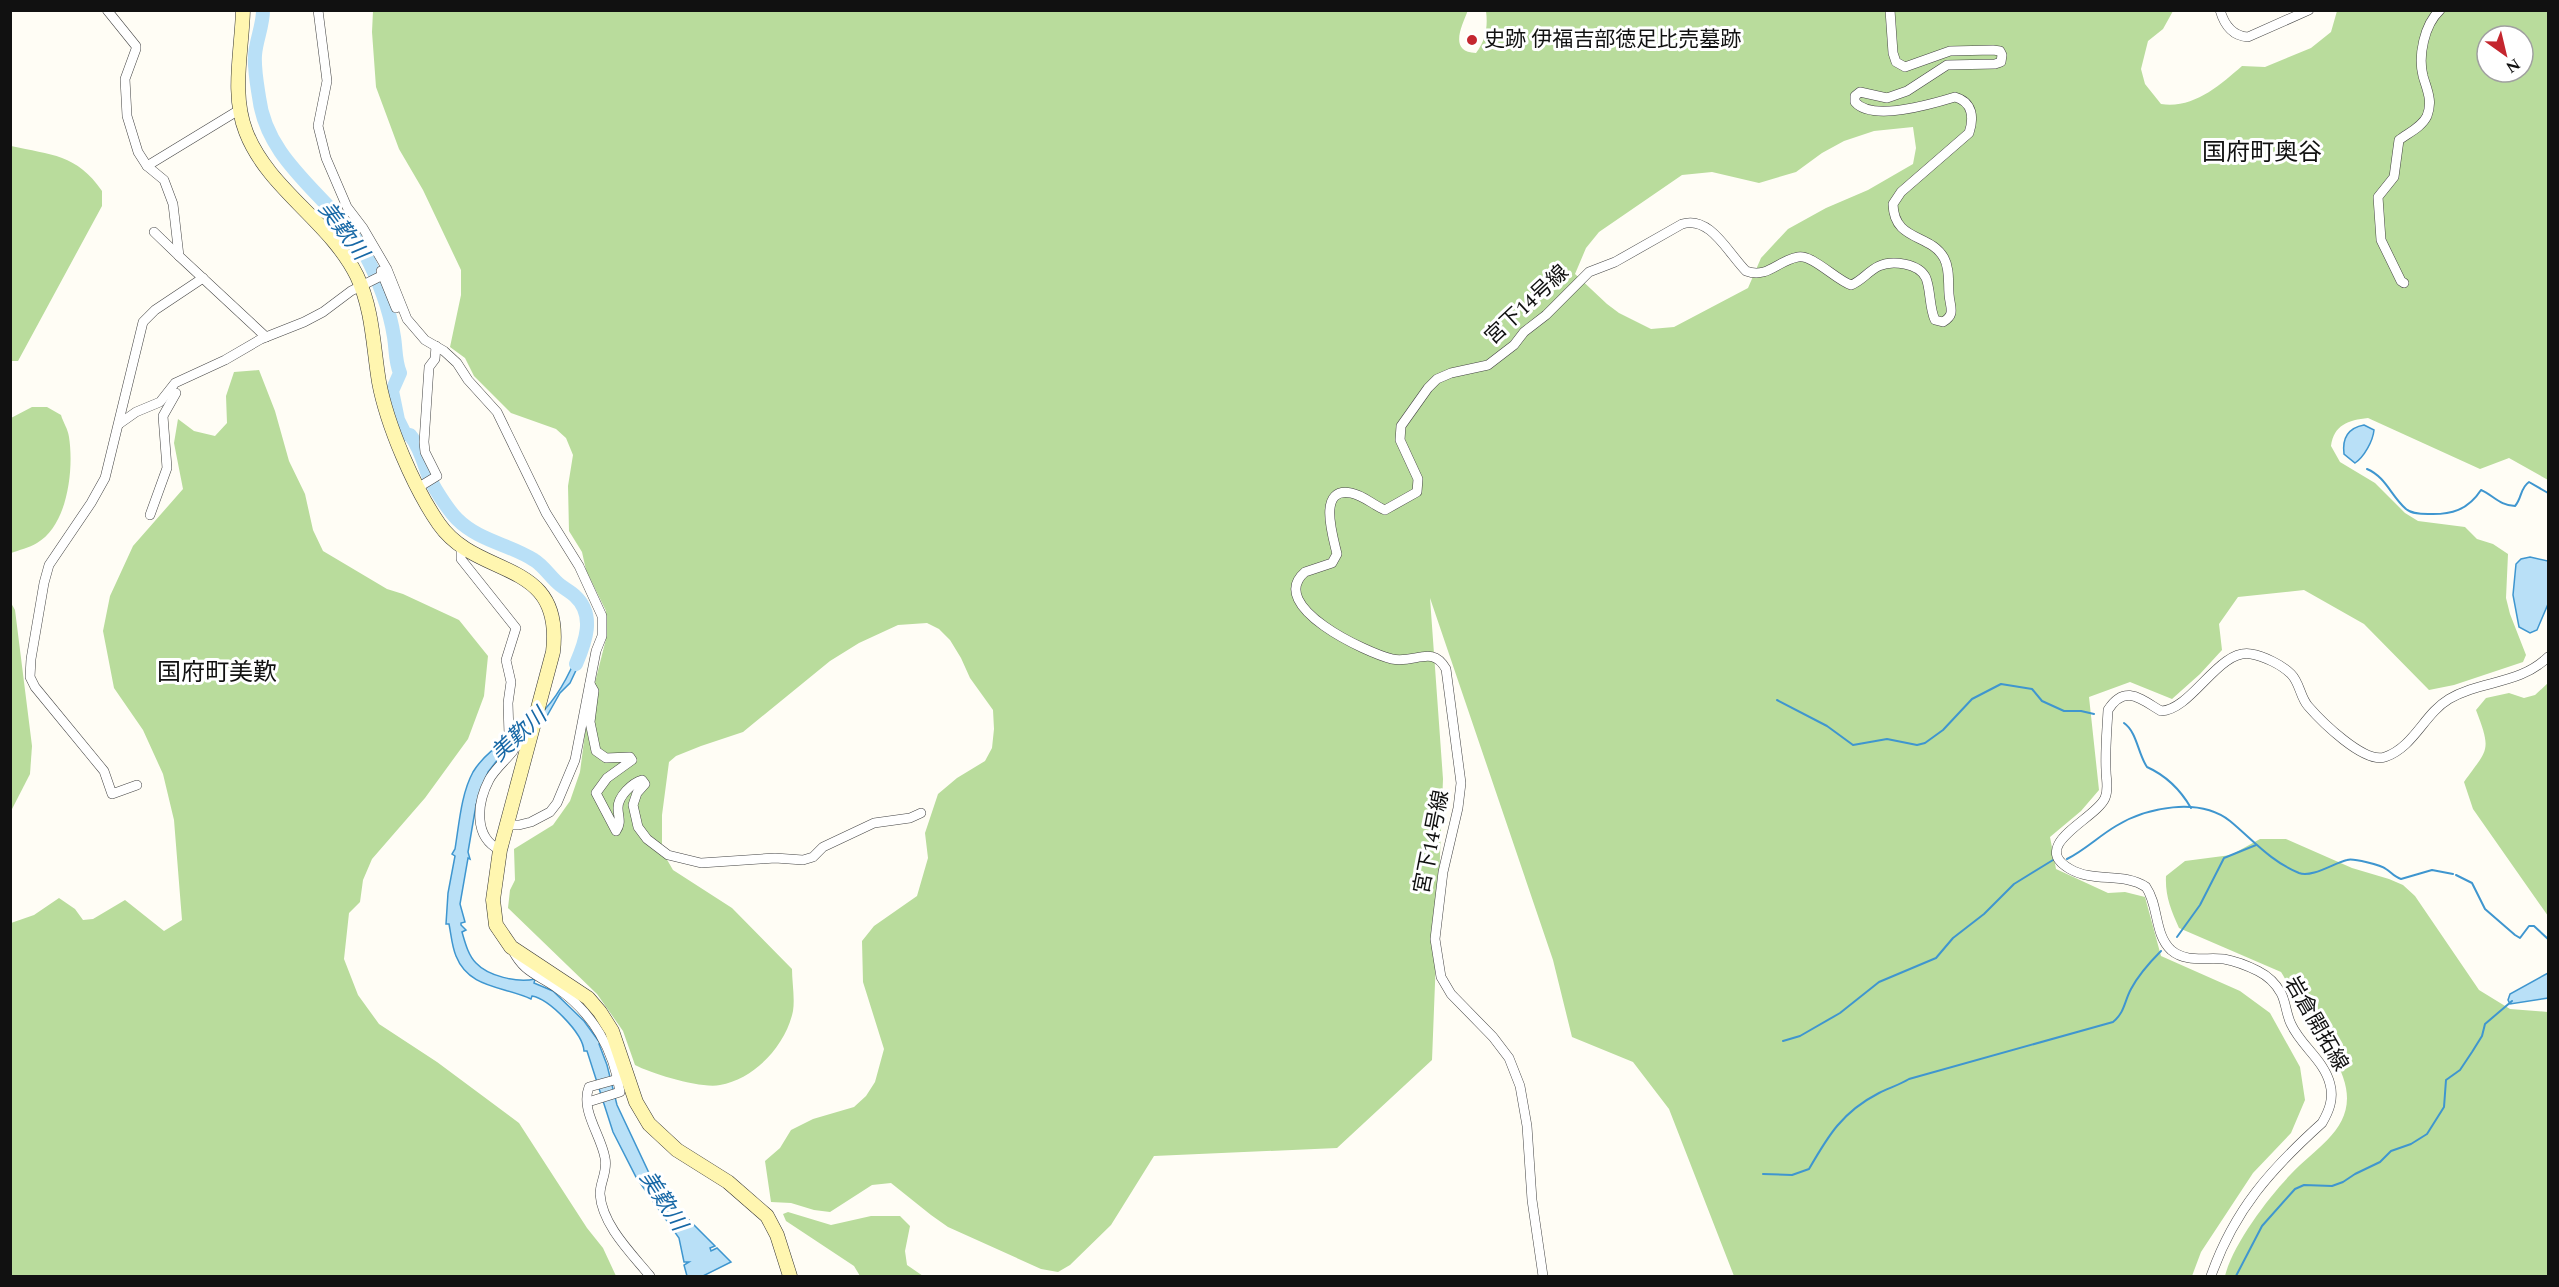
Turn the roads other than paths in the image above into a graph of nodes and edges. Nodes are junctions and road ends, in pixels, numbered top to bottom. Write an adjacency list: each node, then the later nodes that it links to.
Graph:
1 (107, 10): 9 (street)
2 (243, 10): 8 (street)
3 (318, 10): 10 (street)
4 (1890, 10): 36 (street, 宮下14号線)
5 (2220, 10): 6 (street)
6 (2309, 10)
7 (2440, 10): 15 (street)
8 (239, 110): 9 (street); 16 (street)
9 (147, 166): 12 (street)
10 (364, 230): 13 (street); 17 (street)
11 (154, 232): 12 (street)
12 (179, 256): 14 (street)
13 (381, 276): 16 (street); 17 (street)
14 (203, 278): 18 (street); 21 (street)
15 (2404, 283)
16 (364, 284): 18 (street); 22 (street)
17 (407, 319): 19 (street)
18 (266, 338): 20 (street)
19 (436, 346): 22 (street); 26 (street)
20 (185, 378): 21 (street); 23 (street)
21 (119, 424): 27 (street)
22 (426, 483): 24 (street)
23 (150, 515)
24 (461, 545): 29 (street); 30 (street)
25 (2548, 657): 37 (street, 岩倉開拓線)
26 (590, 683): 28 (street); 29 (street)
27 (136, 785)
28 (921, 813)
29 (508, 825): 30 (street)
30 (500, 850): 31 (street)
31 (511, 947): 32 (street); 35 (street)
32 (618, 1079): 33 (street); 33 (street)
33 (588, 1102): 34 (street)
34 (650, 1276)
35 (790, 1276)
36 (1543, 1276)
37 (2211, 1276)

